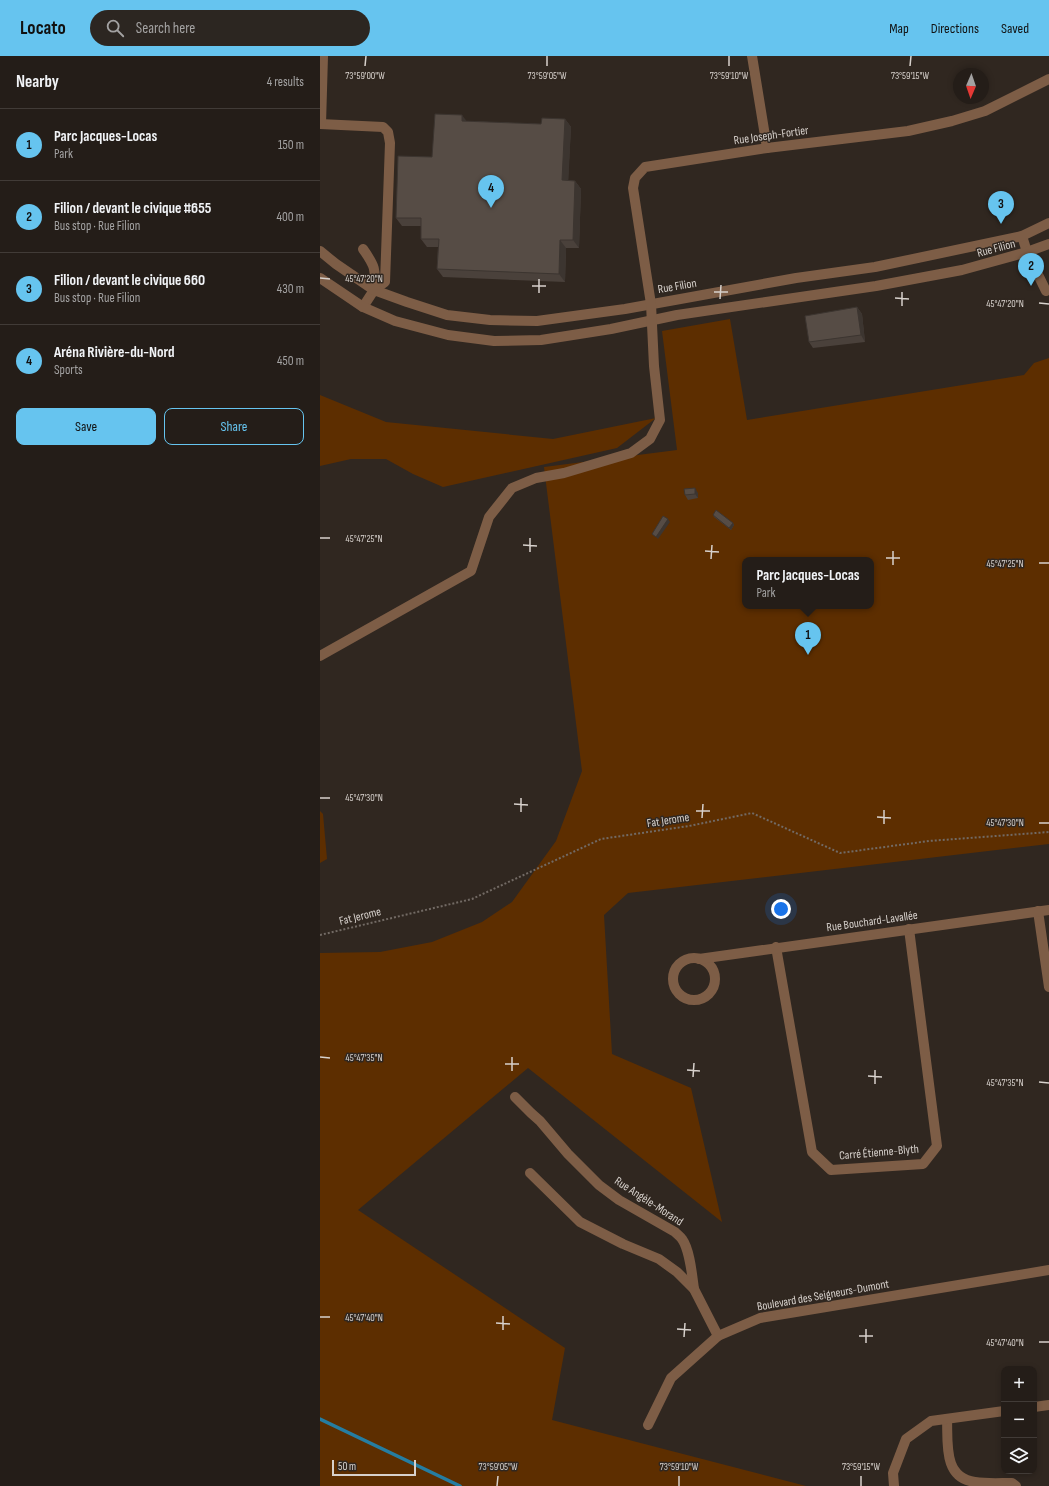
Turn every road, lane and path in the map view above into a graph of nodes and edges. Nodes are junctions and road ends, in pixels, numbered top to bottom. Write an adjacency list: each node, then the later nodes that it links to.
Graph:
1 (323, 56): 4 (street)
2 (752, 56): 5 (street)
3 (1049, 79): 5 (street, Rue Joseph-Fortier)
4 (321, 124): 11 (street)
5 (767, 148): 15 (street, Rue Joseph-Fortier)
6 (1049, 223): 7 (street, Rue Filion)
7 (1022, 236): 10 (street); 15 (street, Rue Filion)
8 (1049, 244): 10 (street, Rue Filion)
9 (320, 251): 13 (street, Rue Filion)
10 (1028, 252): 14 (street); 17 (street, Rue Filion)
11 (386, 263): 13 (street); 13 (street)
12 (320, 278): 16 (street, Rue Filion)
13 (374, 290): 15 (street, Rue Filion); 16 (street)
14 (1046, 291)
15 (651, 304): 17 (street, Rue Joseph-Fortier)
16 (363, 307): 17 (street, Rue Filion)
17 (652, 320): 18 (street, Rue Joseph-Fortier)
18 (320, 656)
19 (1049, 832): 23 (path, Fat Jerome)
20 (1049, 910): 21 (street, Rue Bouchard-Lavallée)
21 (1038, 911): 22 (street, Rue Bouchard-Lavallée); 26 (street)
22 (909, 929): 24 (street, Rue Bouchard-Lavallée); 24 (street, Carré Étienne-Blyth)
23 (320, 935)
24 (776, 947): 25 (street, Rue Bouchard-Lavallée)
25 (700, 959): 25 (street, Rue Bouchard-Lavallée)
26 (1049, 987)
27 (515, 1097): 30 (street, Rue Angèle-Morand)
28 (530, 1173): 30 (street, Rue Angèle-Morand)
29 (1049, 1270): 31 (street, Boulevard des Seigneurs-Dumont)
30 (694, 1289): 31 (street, Rue Angèle-Morand)
31 (718, 1336): 36 (street, Boulevard des Seigneurs-Dumont)
32 (1049, 1405): 33 (street)
33 (1037, 1407)
34 (1001, 1411): 35 (street)
35 (947, 1419): 37 (street); 38 (street)
36 (648, 1425)
37 (894, 1486)
38 (1016, 1486)

